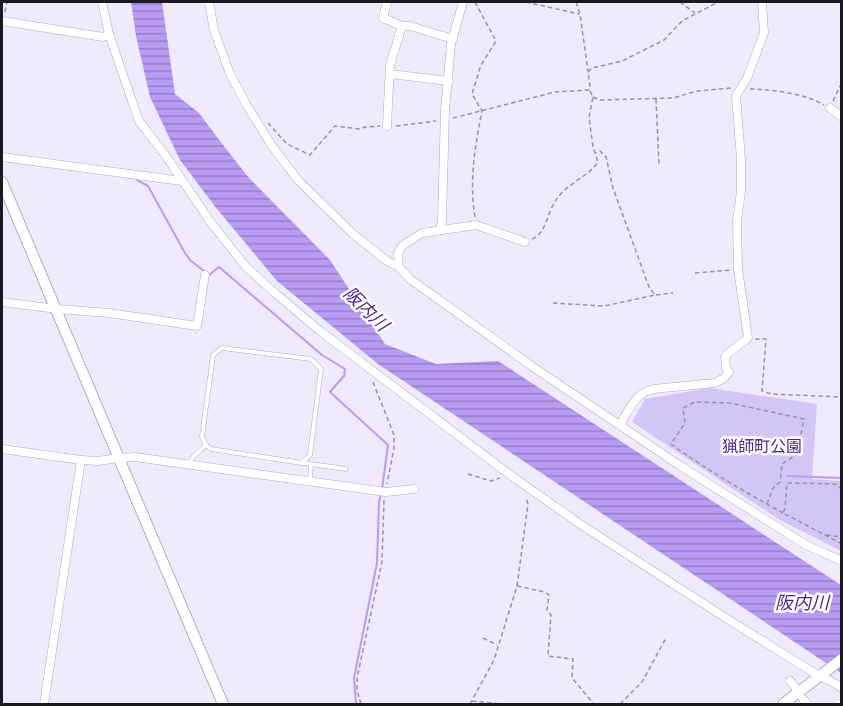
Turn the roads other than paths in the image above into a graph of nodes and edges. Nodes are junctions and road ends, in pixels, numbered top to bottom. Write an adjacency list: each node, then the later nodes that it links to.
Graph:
1 (102, 2): 8 (street)
2 (209, 2): 20 (street)
3 (387, 2): 7 (street)
4 (463, 2): 9 (street)
5 (762, 2): 24 (street)
6 (3, 21): 8 (street)
7 (402, 26): 9 (street); 10 (street)
8 (108, 34): 16 (street)
9 (453, 39): 11 (street)
10 (390, 74): 11 (street); 14 (street)
11 (449, 81): 18 (street)
12 (830, 108): 13 (street)
13 (842, 117)
14 (387, 126)
15 (2, 158): 16 (street)
16 (182, 181): 37 (street)
17 (2, 182): 23 (street)
18 (440, 230): 19 (street); 20 (street)
19 (525, 242)
20 (399, 267): 24 (street)
21 (205, 276): 23 (street)
22 (2, 302): 23 (street)
23 (57, 309): 27 (street)
24 (620, 425): 35 (street)
25 (206, 446): 29 (lane); 29 (lane); 30 (lane)
26 (2, 449): 28 (street)
27 (118, 458): 28 (street); 30 (street); 40 (street)
28 (81, 460): 39 (street)
29 (302, 463): 31 (lane)
30 (188, 464): 33 (street)
31 (311, 465): 32 (lane); 33 (lane)
32 (346, 469)
33 (310, 482): 34 (street)
34 (414, 489)
35 (842, 561)
36 (842, 659): 37 (street)
37 (819, 676): 38 (street); 41 (street)
38 (842, 688)
39 (44, 705)
40 (223, 705)
41 (783, 705)

